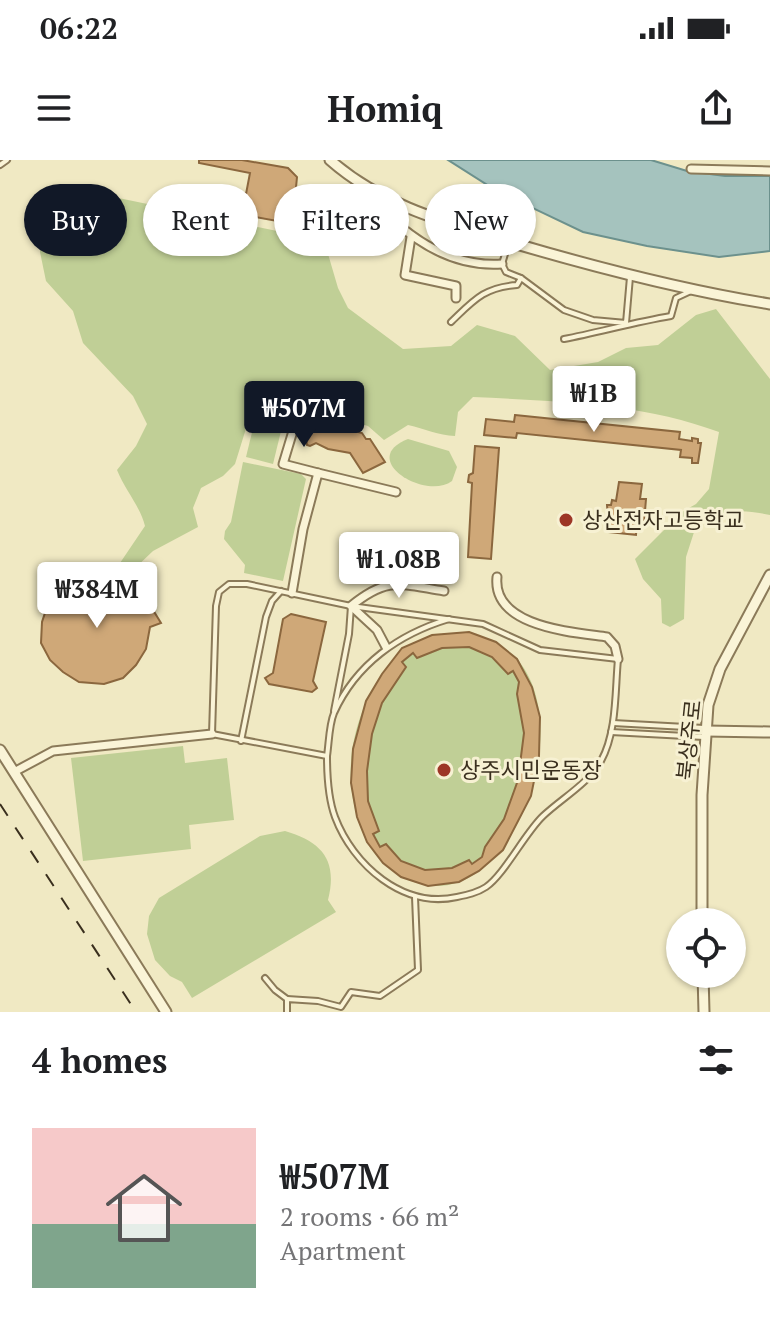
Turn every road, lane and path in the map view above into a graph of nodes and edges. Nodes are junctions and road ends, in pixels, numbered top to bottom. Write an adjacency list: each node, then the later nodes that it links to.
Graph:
1 (7, 160): 3 (lane)
2 (330, 160): 6 (street)
3 (0, 165)
4 (691, 169): 5 (street)
5 (770, 171)
6 (361, 184)
7 (411, 237): 10 (street); 14 (street)
8 (536, 249): 11 (street)
9 (504, 256): 10 (lane)
10 (502, 264): 12 (lane)
11 (630, 277): 13 (street); 17 (lane)
12 (521, 278): 16 (lane); 17 (lane)
13 (693, 290): 15 (street); 17 (lane)
14 (456, 298)
15 (770, 304)
16 (451, 322)
17 (626, 323): 18 (lane)
18 (564, 339)
19 (296, 421): 20 (street)
20 (318, 473): 21 (street); 26 (street)
21 (396, 492)
22 (770, 575): 34 (street, 북상주로)
23 (497, 577): 30 (street)
24 (281, 591): 26 (lane); 36 (lane); 37 (lane)
25 (444, 591): 27 (street)
26 (292, 593): 27 (lane)
27 (351, 606): 28 (lane); 29 (street); 31 (lane)
28 (451, 618): 29 (lane); 30 (lane)
29 (386, 647): 31 (lane)
30 (618, 659): 32 (lane)
31 (334, 713): 39 (lane)
32 (612, 723): 33 (lane); 34 (lane)
33 (611, 732): 34 (lane); 41 (lane)
34 (706, 732): 35 (street); 42 (street, 북상주로)
35 (770, 732)
36 (212, 734): 37 (lane); 40 (street)
37 (241, 741): 39 (lane)
38 (0, 750): 40 (street)
39 (327, 756): 41 (lane)
40 (14, 772): 46 (street)
41 (415, 897): 45 (lane)
42 (702, 908)
43 (265, 978): 45 (lane)
44 (703, 988): 48 (street)
45 (287, 999): 47 (lane)
46 (166, 1012)
47 (287, 1012)
48 (704, 1012)

